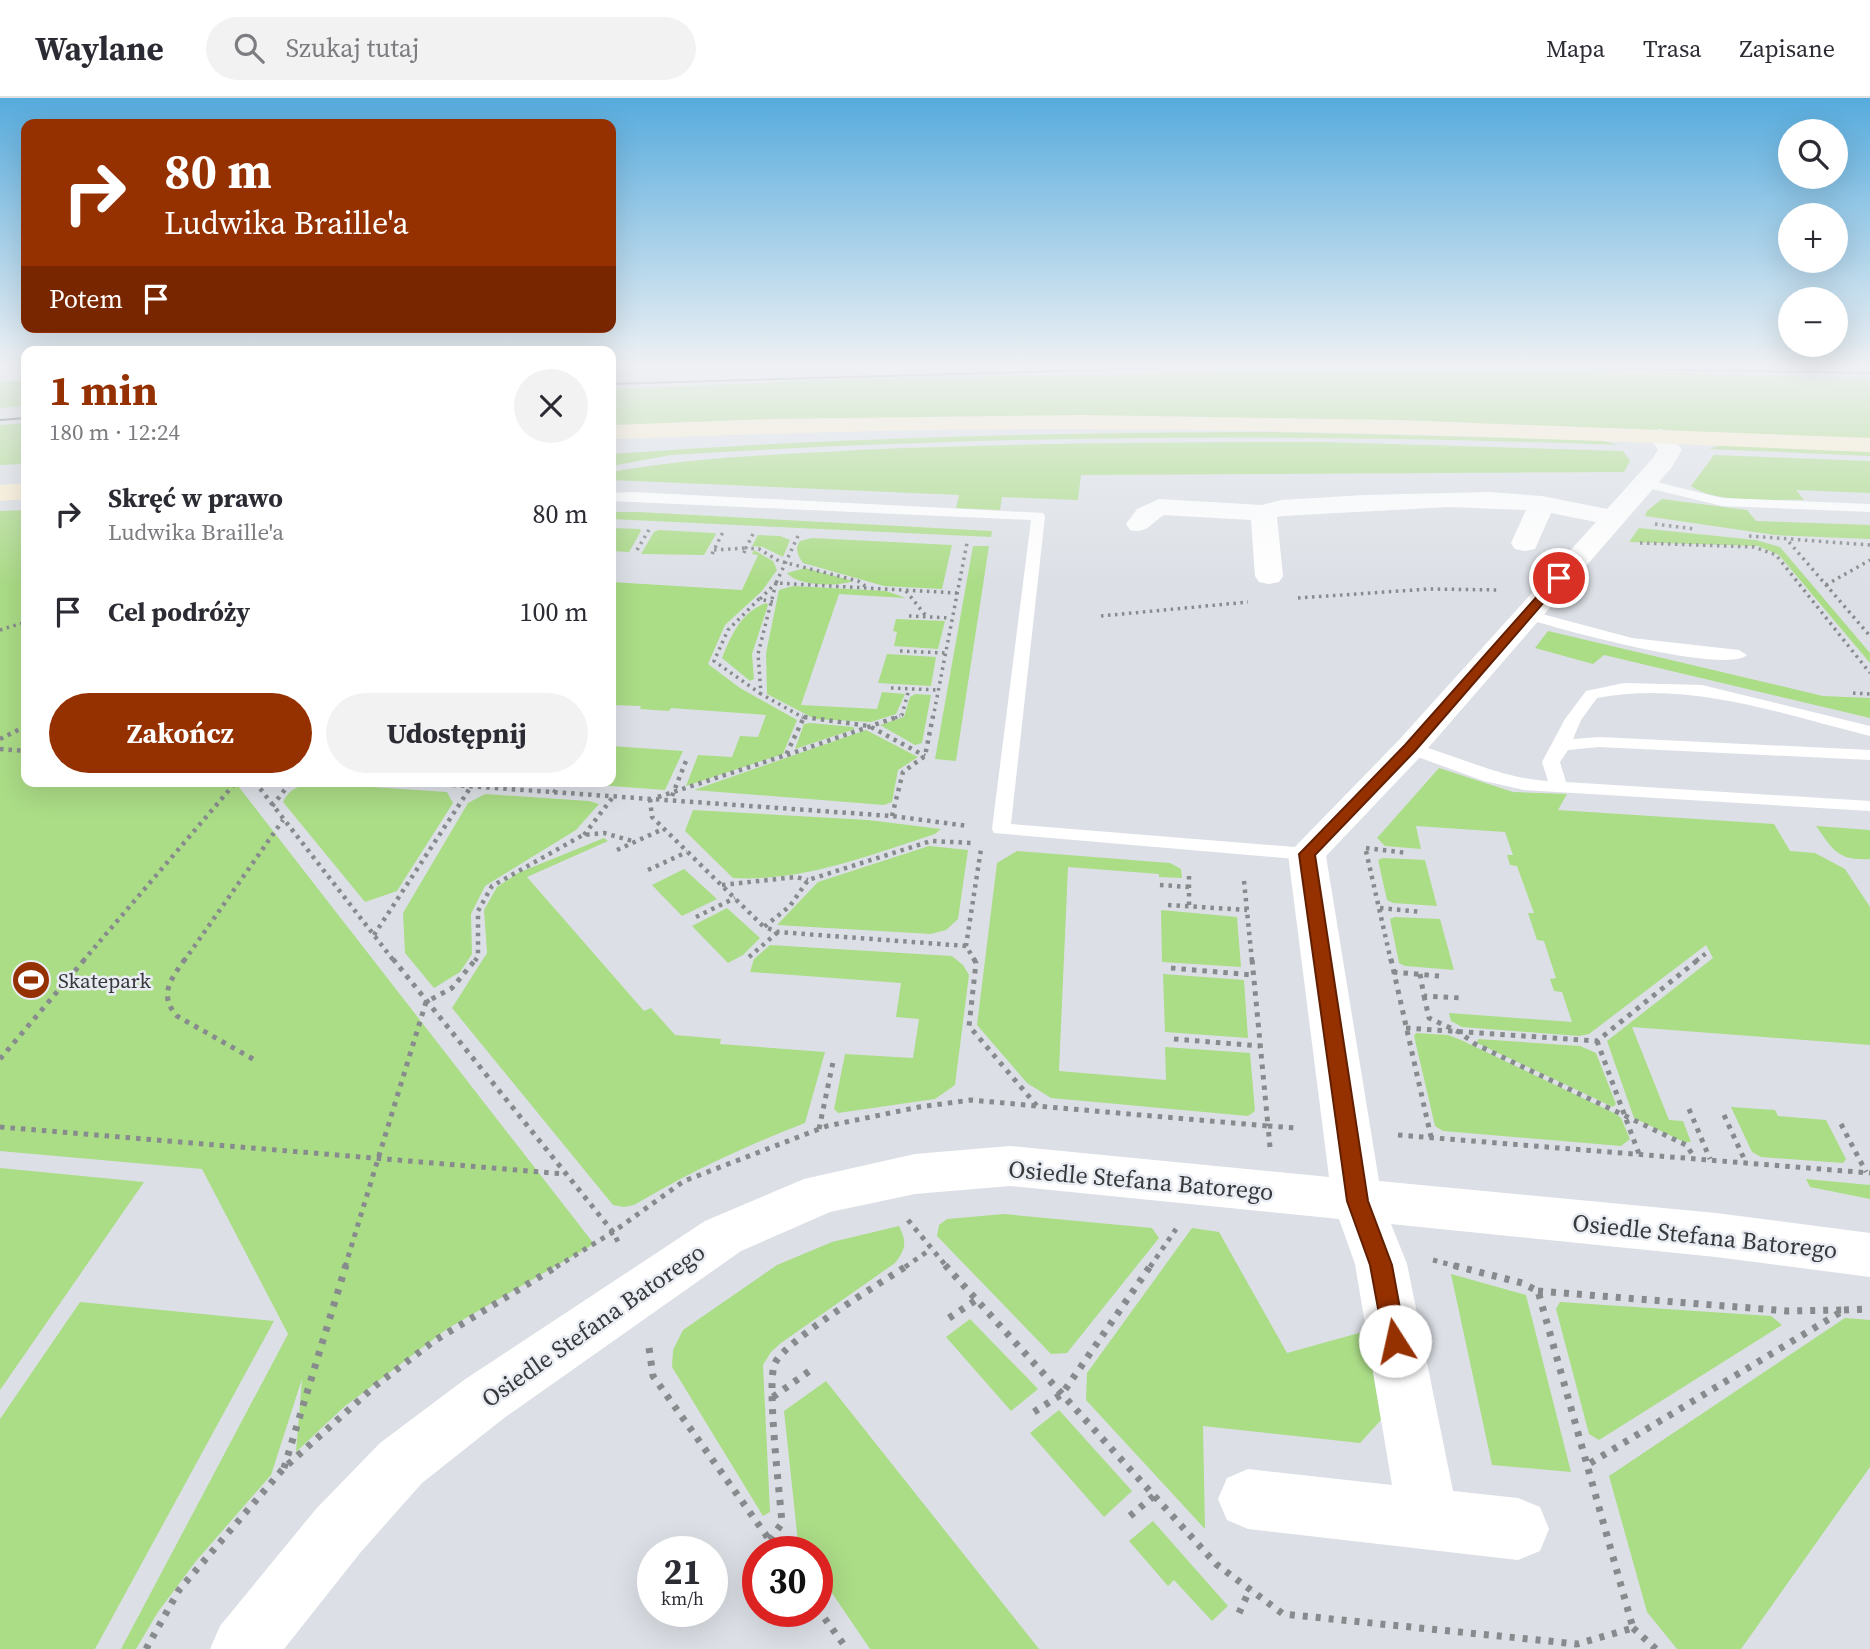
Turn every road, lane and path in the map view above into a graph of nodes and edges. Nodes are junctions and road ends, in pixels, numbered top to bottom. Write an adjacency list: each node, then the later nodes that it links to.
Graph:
1 (783, 440): 5 (street)
2 (1663, 440): 8 (street)
3 (1762, 440): 4 (street)
4 (1870, 445)
5 (616, 450)
6 (21, 470): 7 (street)
7 (0, 472)
8 (1644, 483): 13 (lane); 20 (street)
9 (21, 491): 10 (street)
10 (0, 493)
11 (616, 497): 84 (lane)
12 (1542, 504): 14 (street); 20 (street); 23 (street)
13 (1870, 508)
14 (1263, 513): 16 (street); 29 (street)
15 (639, 524): 25 (path)
16 (1139, 524)
17 (713, 528): 24 (path)
18 (745, 530): 24 (path)
19 (789, 531): 28 (path)
20 (1622, 531): 39 (street); 50 (path)
21 (967, 541): 34 (path)
22 (1789, 541): 31 (path)
23 (1524, 543)
24 (746, 548): 26 (path); 28 (path)
25 (637, 550)
26 (742, 557)
27 (1870, 560): 31 (path)
28 (787, 562): 30 (path); 32 (path)
29 (1269, 576)
30 (776, 583): 32 (path); 36 (path); 37 (path)
31 (1826, 585): 46 (path)
32 (865, 587): 33 (path)
33 (905, 590): 34 (path); 41 (path)
34 (957, 593): 43 (path)
35 (1293, 598): 39 (path)
36 (759, 599): 37 (path); 54 (path)
37 (773, 602): 54 (path)
38 (1252, 602): 42 (path)
39 (1534, 606): 49 (lane); 61 (street)
40 (909, 615): 41 (path)
41 (926, 616): 43 (path)
42 (1101, 616)
43 (951, 618): 48 (path)
44 (21, 624): 45 (path)
45 (0, 630)
46 (1870, 636)
47 (900, 651): 48 (path)
48 (945, 653): 53 (path)
49 (1739, 655)
50 (1870, 673)
51 (891, 688): 52 (path)
52 (909, 690): 53 (path); 56 (path)
53 (938, 690): 66 (path)
54 (761, 694): 55 (path)
55 (805, 720): 56 (path); 64 (path)
56 (869, 726): 64 (path); 66 (path)
57 (21, 728): 59 (path)
58 (1870, 731): 60 (lane)
59 (0, 738)
60 (1562, 745): 65 (lane); 74 (lane)
61 (1410, 748): 74 (lane); 87 (street)
62 (0, 749): 63 (path)
63 (21, 751)
64 (786, 755): 77 (path)
65 (1870, 755)
66 (925, 756): 81 (path)
67 (686, 761): 77 (path)
68 (232, 787): 123 (path)
69 (259, 787): 79 (path)
70 (287, 787): 79 (path)
71 (471, 787): 106 (path)
72 (492, 787): 75 (path)
73 (557, 787): 75 (path)
74 (1559, 787): 80 (lane)
75 (554, 793): 76 (path)
76 (613, 797): 78 (path); 85 (path)
77 (672, 798): 78 (path); 81 (path)
78 (649, 799): 83 (path)
79 (272, 806): 82 (path)
80 (1870, 806)
81 (892, 816): 84 (path)
82 (283, 820): 106 (path); 124 (path)
83 (663, 829): 86 (path); 90 (path)
84 (1001, 829): 87 (lane)
85 (583, 835): 86 (path); 117 (path)
86 (636, 842): 89 (path)
87 (1317, 844): 88 (path); 133 (street)
88 (1366, 848): 91 (path); 100 (path)
89 (617, 850)
90 (687, 852): 92 (path); 96 (path)
91 (1407, 853)
92 (648, 870)
93 (1244, 875): 101 (path)
94 (808, 880): 96 (path); 104 (path); 107 (path)
95 (1160, 885): 97 (path)
96 (721, 886): 98 (path)
97 (1189, 887)
98 (735, 898): 103 (path); 104 (path)
99 (1168, 905): 101 (path)
100 (1380, 908): 102 (path); 111 (path)
101 (1247, 910): 113 (path)
102 (1422, 912)
103 (696, 917)
104 (764, 927): 105 (path)
105 (778, 932): 107 (path); 109 (path)
106 (374, 935): 117 (path)
107 (966, 946): 130 (path)
108 (1709, 951): 121 (path)
109 (748, 957)
110 (1171, 968): 113 (path)
111 (1393, 972): 112 (path); 118 (path)
112 (1420, 974): 114 (path); 115 (path)
113 (1253, 975): 122 (path)
114 (1439, 976)
115 (1424, 996): 116 (path); 119 (path)
116 (1461, 998)
117 (426, 1002): 136 (path); 141 (path)
118 (1406, 1028): 119 (path); 134 (path)
119 (1459, 1032): 121 (path); 127 (path)
120 (1174, 1040): 122 (path)
121 (1597, 1041): 127 (path)
122 (1260, 1046): 130 (path)
123 (0, 1059)
124 (253, 1059)
125 (833, 1062): 132 (path)
126 (1689, 1109): 138 (path)
127 (1625, 1114): 135 (path); 137 (path)
128 (1724, 1115): 139 (path)
129 (1841, 1124): 140 (path)
130 (1268, 1126): 133 (path); 142 (path)
131 (0, 1127): 136 (path)
132 (819, 1129)
133 (1347, 1132): 134 (path); 143 (street)
134 (1431, 1137): 135 (path)
135 (1639, 1154): 137 (path)
136 (380, 1157): 141 (path); 159 (path)
137 (1696, 1159): 138 (path)
138 (1711, 1160): 139 (path)
139 (1746, 1163): 140 (path)
140 (1868, 1173)
141 (566, 1174): 148 (path)
142 (1275, 1193): 143 (street, Osiedle Stefana Batorego); 148 (street, Osiedle Stefana Batorego)
143 (1357, 1201): 147 (street, Osiedle Stefana Batorego); 163 (street)
144 (905, 1217): 146 (path)
145 (1182, 1220): 155 (path)
146 (931, 1250): 150 (path); 156 (path)
147 (1870, 1255)
148 (643, 1291): 165 (path); 172 (street, Osiedle Stefana Batorego)
149 (1538, 1291): 152 (path)
150 (976, 1300): 153 (path); 155 (path)
151 (1870, 1309): 152 (path)
152 (1844, 1310): 158 (path)
153 (949, 1318)
154 (815, 1367): 156 (path)
155 (1062, 1394): 157 (path); 160 (path)
156 (772, 1398): 166 (path)
157 (1034, 1412)
158 (1587, 1465)
159 (284, 1469)
160 (1154, 1495): 162 (path); 167 (path)
161 (1248, 1499): 163 (street)
162 (1130, 1516)
163 (1428, 1519): 164 (street)
164 (1518, 1529)
165 (766, 1536)
166 (772, 1536)
167 (1216, 1564)
168 (1250, 1589): 169 (path)
169 (1239, 1613)
170 (831, 1627): 173 (path)
171 (1633, 1628): 174 (path)
172 (243, 1649)
173 (847, 1649)
174 (1656, 1649)

